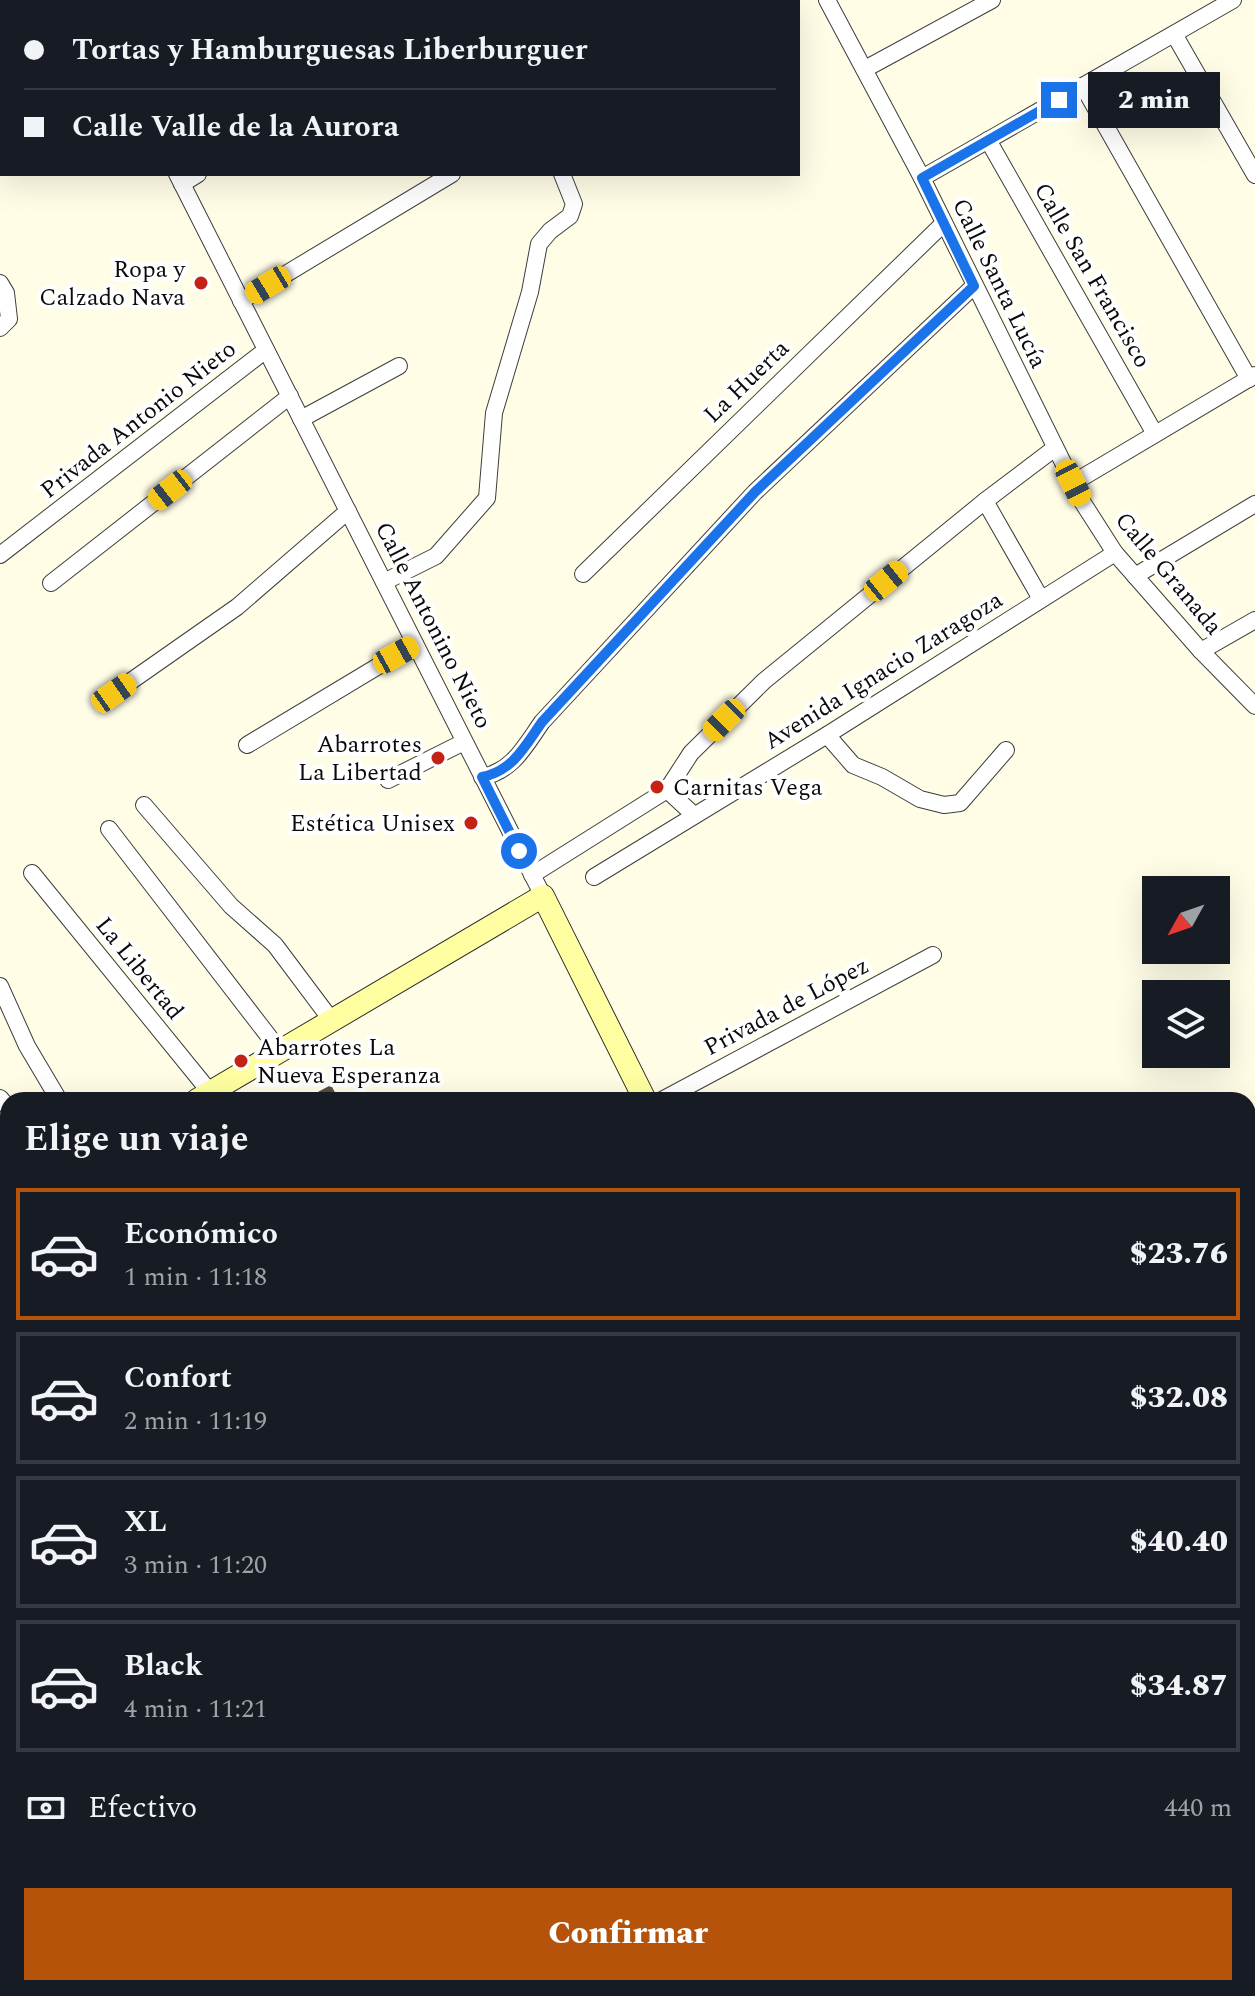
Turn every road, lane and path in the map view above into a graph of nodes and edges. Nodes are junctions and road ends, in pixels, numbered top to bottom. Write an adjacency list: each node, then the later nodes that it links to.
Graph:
1 (827, 0): 5 (street, Calle Santa Lucía)
2 (992, 0): 5 (street)
3 (1233, 0): 4 (street)
4 (1174, 34): 6 (street); 8 (street)
5 (865, 69): 11 (street, Calle Santa Lucía)
6 (1083, 86): 7 (street); 20 (street)
7 (988, 140): 11 (street); 23 (street, Calle San Francisco)
8 (1255, 175)
9 (449, 176): 16 (street)
10 (563, 176): 34 (street)
11 (922, 178): 13 (street, Calle Santa Lucía)
12 (180, 179): 16 (street, Calle Antonino Nieto)
13 (943, 224): 15 (street, Calle Santa Lucía); 32 (street, La Huerta)
14 (0, 283): 17 (street)
15 (974, 286): 24 (street, Calle Santa Lucía); 47 (street)
16 (241, 301): 18 (street, Calle Antonino Nieto)
17 (4, 324)
18 (266, 350): 21 (street, Calle Antonino Nieto); 31 (street, Privada Antonio Nieto)
19 (399, 366): 22 (street)
20 (1252, 377): 23 (street)
21 (290, 396): 22 (street, Calle Antonino Nieto); 35 (street)
22 (301, 419): 29 (street, Calle Antonino Nieto)
23 (1155, 434): 25 (street)
24 (1055, 448): 25 (street, Calle Santa Lucía); 26 (street)
25 (1073, 483): 27 (street, Calle Santa Lucía)
26 (985, 501): 36 (street); 49 (street)
27 (1083, 503): 30 (street, Calle Granada)
28 (1255, 504): 33 (street)
29 (348, 511): 34 (street, Calle Antonino Nieto); 40 (street)
30 (1115, 553): 33 (street, Calle Granada); 36 (street, Avenida Ignacio Zaragoza)
31 (0, 555)
32 (583, 574)
33 (1135, 576): 39 (street, Calle Granada)
34 (384, 582): 38 (street, Calle Antonino Nieto)
35 (51, 583)
36 (1041, 599): 43 (street, Avenida Ignacio Zaragoza)
37 (1255, 620): 39 (street)
38 (416, 647): 41 (street); 44 (street, Calle Antonino Nieto); 45 (street)
39 (1201, 651): 42 (street, Calle Granada)
40 (114, 693)
41 (341, 698)
42 (1255, 706)
43 (827, 735): 46 (street); 51 (street, Avenida Ignacio Zaragoza)
44 (464, 742): 47 (street, Calle Antonino Nieto); 48 (street)
45 (247, 745)
46 (1006, 750)
47 (482, 777): 54 (street, Calle Antonino Nieto)
48 (388, 780)
49 (667, 790): 51 (street); 54 (street)
50 (144, 805): 59 (street)
51 (694, 815): 55 (street, Avenida Ignacio Zaragoza)
52 (109, 829): 60 (street)
53 (32, 873): 62 (street, La Libertad)
54 (532, 875): 56 (street, Calle Antonino Nieto)
55 (594, 877)
56 (543, 896): 59 (main road); 64 (main road, Calle Antonino Nieto)
57 (933, 955): 65 (street, Privada de López)
58 (0, 986): 61 (street)
59 (332, 1021): 60 (main road)
60 (280, 1051): 63 (main road)
61 (54, 1092)
62 (200, 1092)
63 (210, 1092)
64 (641, 1092)
65 (677, 1092)

